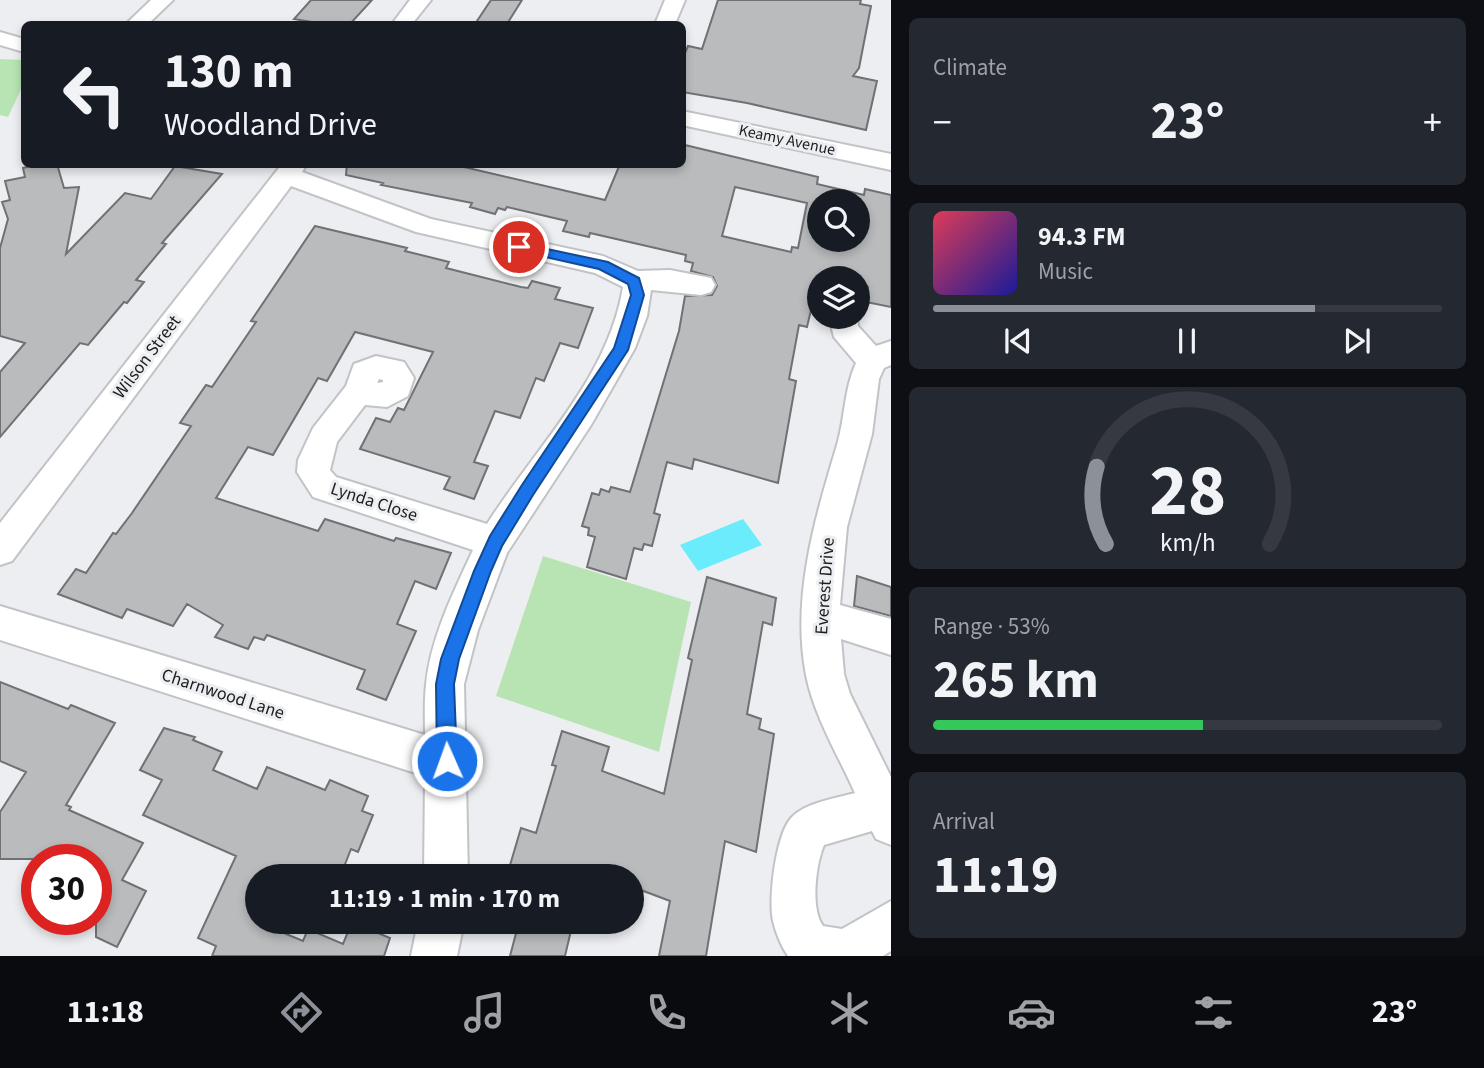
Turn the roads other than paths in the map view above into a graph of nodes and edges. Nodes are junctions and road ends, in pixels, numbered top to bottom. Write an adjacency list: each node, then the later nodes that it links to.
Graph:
1 (163, 0): 4 (street)
2 (421, 0): 5 (street)
3 (675, 0): 6 (street)
4 (139, 21)
5 (404, 21)
6 (666, 21)
7 (2, 38): 8 (street)
8 (21, 45)
9 (686, 119): 10 (street, Keamy Avenue)
10 (891, 162)
11 (286, 176): 12 (street); 18 (street, Wilson Street)
12 (634, 281): 13 (street); 17 (street)
13 (701, 285)
14 (844, 329): 15 (street)
15 (881, 357): 19 (street, Everest Drive)
16 (363, 390): 17 (street, Lynda Close)
17 (496, 542): 22 (street)
18 (0, 550)
19 (820, 616): 21 (street); 23 (street, Everest Drive)
20 (0, 623): 22 (street, Charnwood Lane)
21 (891, 637)
22 (447, 761): 24 (street)
23 (886, 816): 25 (street)
24 (446, 864)
25 (891, 924)
26 (439, 934): 27 (street)
27 (434, 956)

